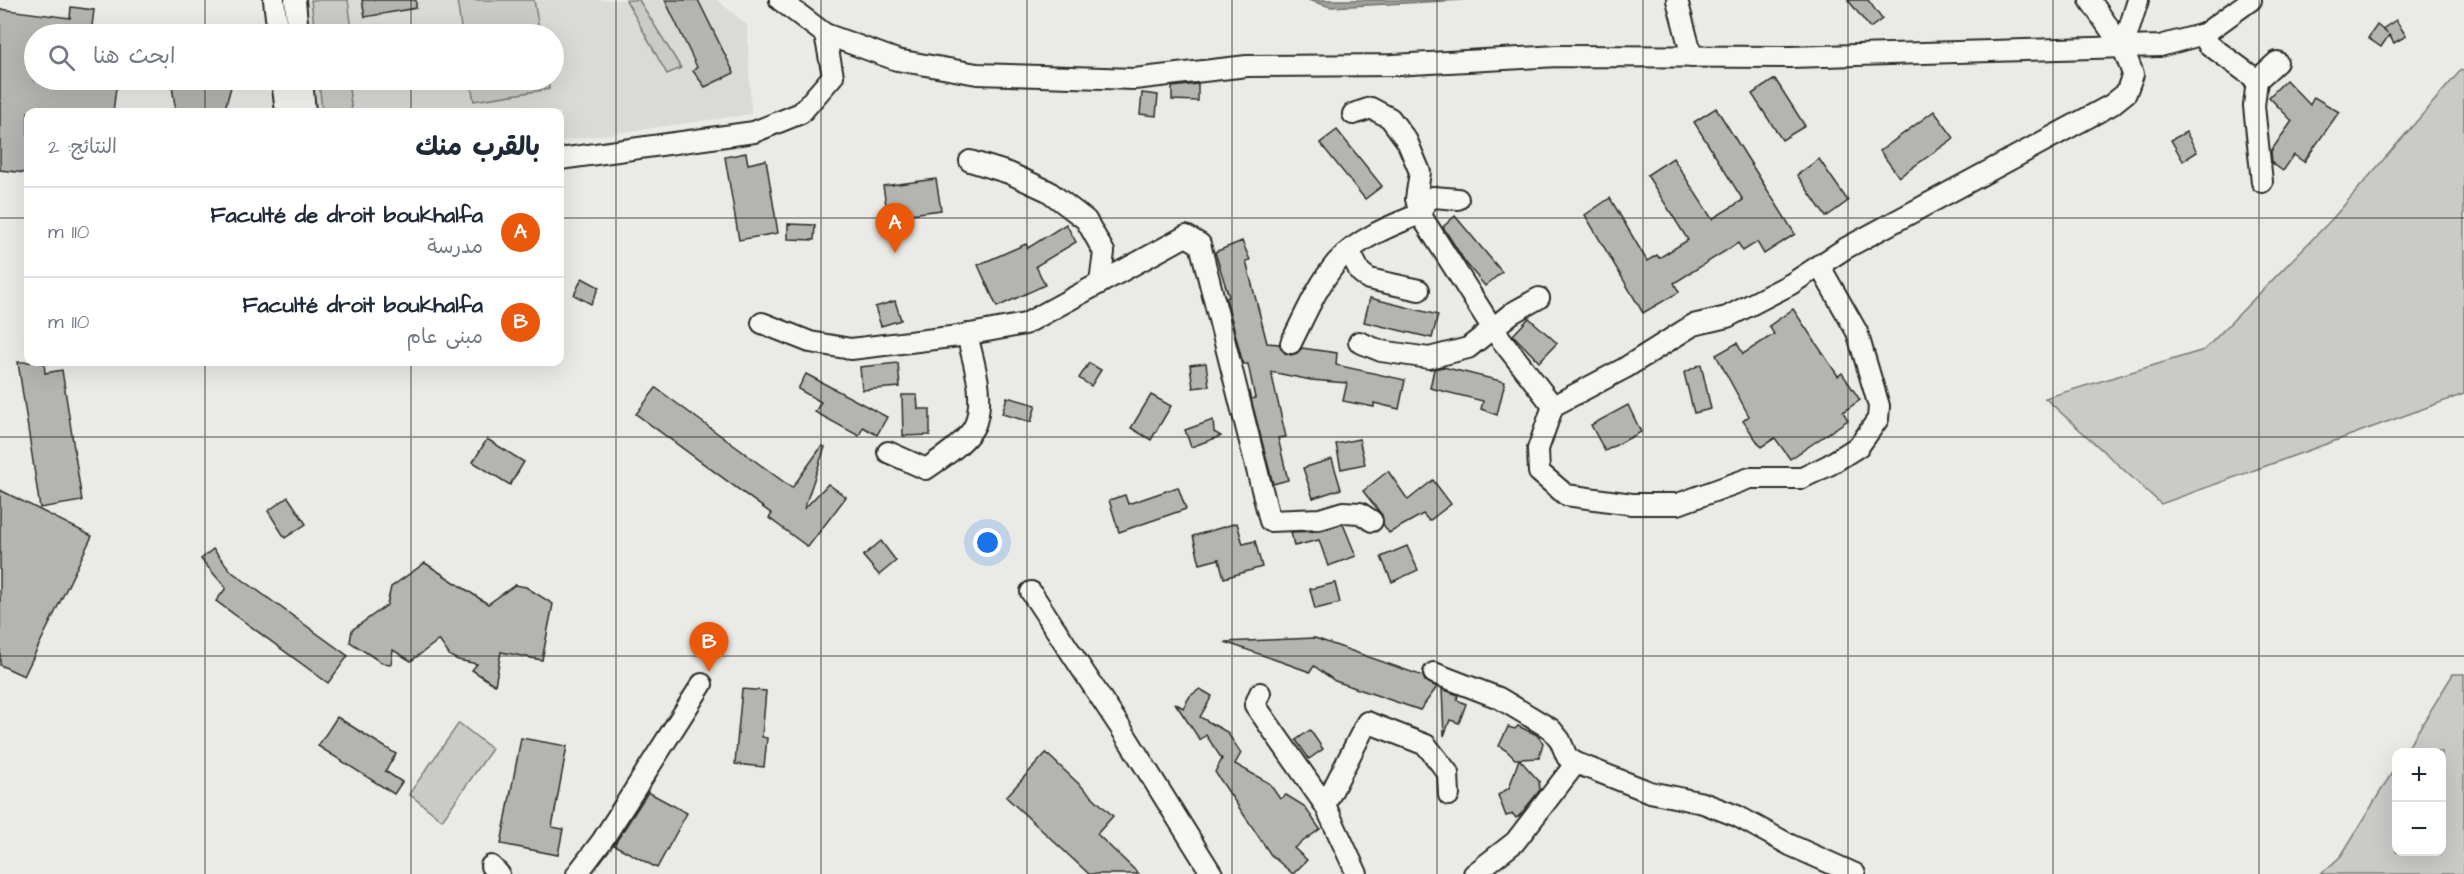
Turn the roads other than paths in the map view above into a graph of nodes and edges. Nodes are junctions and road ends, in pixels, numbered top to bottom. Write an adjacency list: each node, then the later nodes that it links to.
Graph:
1 (274, 0): 8 (street)
2 (295, 0): 9 (street)
3 (780, 0): 10 (street)
4 (1677, 0): 13 (street)
5 (2090, 0): 12 (street)
6 (2138, 0): 12 (street)
7 (2251, 0): 11 (street)
8 (277, 24)
9 (297, 24)
10 (825, 34): 13 (street); 21 (street)
11 (2204, 34): 12 (street); 15 (street)
12 (2123, 48): 13 (street); 27 (street)
13 (1692, 57)
14 (2277, 62): 15 (street)
15 (2258, 80): 23 (street)
16 (283, 90): 18 (street)
17 (303, 90): 19 (street)
18 (286, 108)
19 (305, 108)
20 (1353, 114): 25 (street)
21 (564, 158)
22 (970, 161): 28 (street)
23 (2262, 182)
24 (1458, 199): 25 (street)
25 (1420, 214): 26 (street); 32 (street)
26 (1350, 252): 29 (street); 34 (street)
27 (1819, 265): 36 (street); 36 (street)
28 (1100, 283): 33 (street); 38 (street)
29 (1419, 290)
30 (1539, 298): 32 (street)
31 (762, 323): 33 (street)
32 (1493, 329): 35 (street); 36 (street)
33 (967, 334): 37 (street)
34 (1291, 342)
35 (1359, 342)
36 (1553, 406)
37 (888, 452)
38 (1372, 521)
39 (1031, 592): 47 (street)
40 (1434, 673): 43 (street)
41 (702, 684): 46 (street)
42 (1260, 693): 45 (street)
43 (1576, 763): 49 (street); 50 (street)
44 (1449, 795): 45 (street)
45 (1325, 805): 48 (street)
46 (577, 874)
47 (1212, 874)
48 (1357, 874)
49 (1474, 874)
50 (1855, 874)

